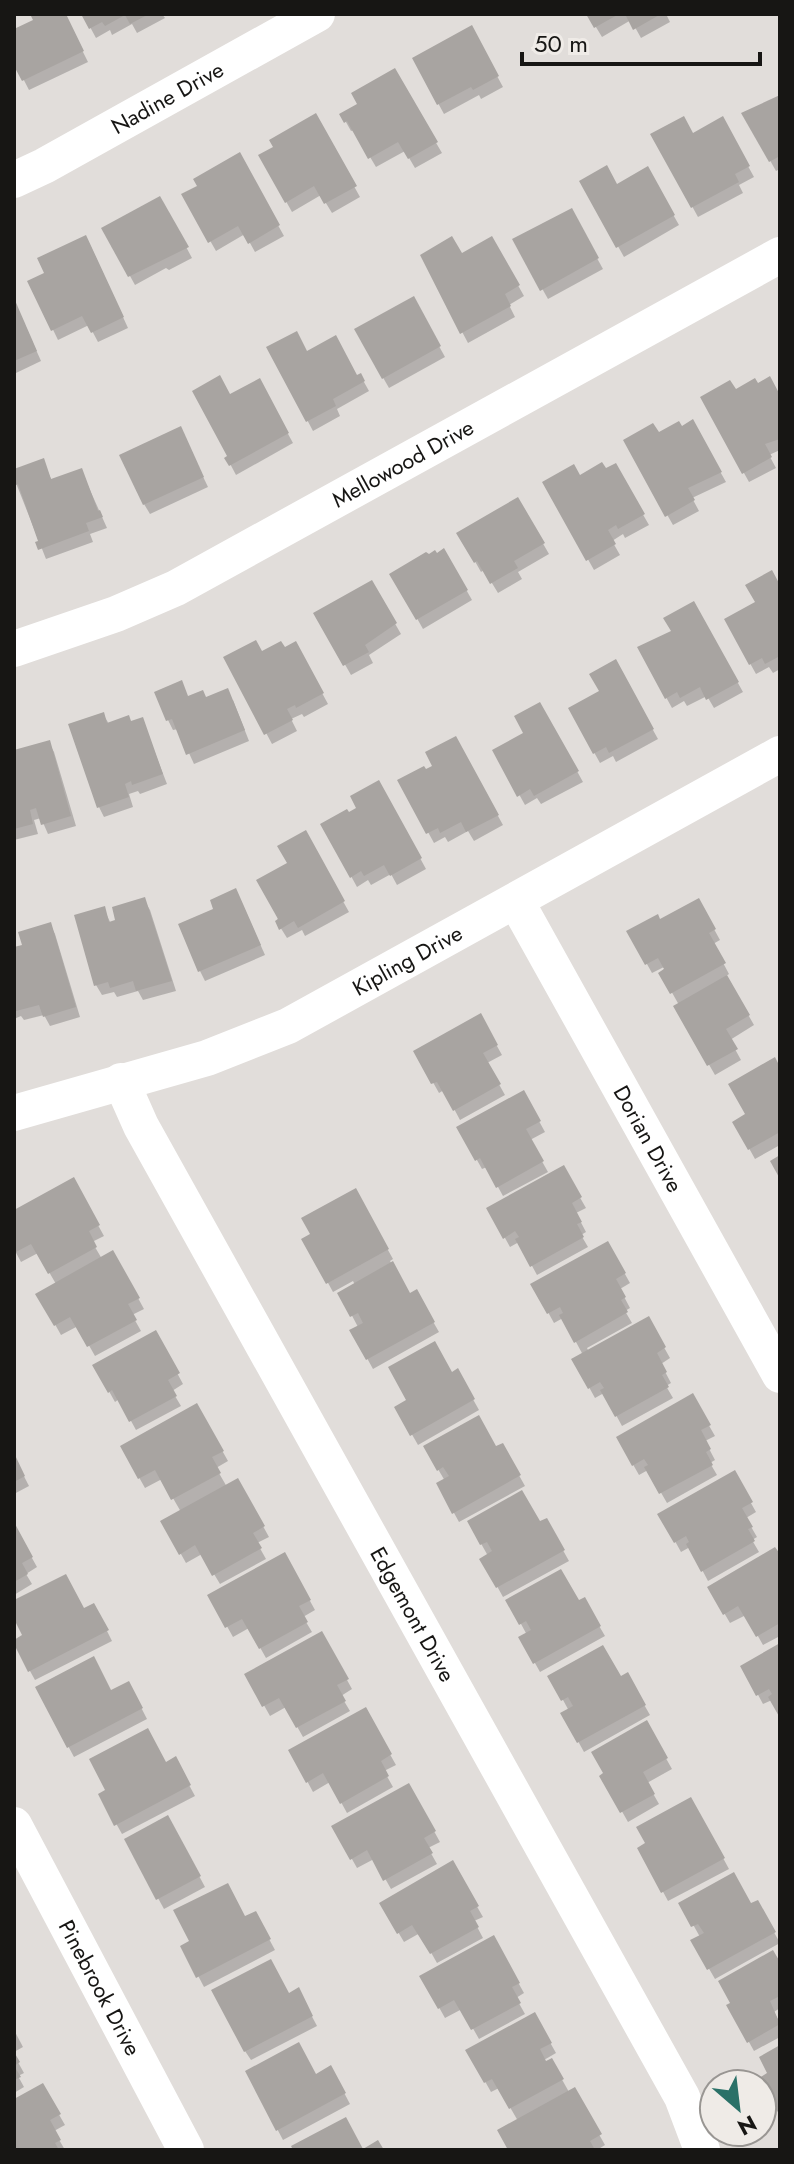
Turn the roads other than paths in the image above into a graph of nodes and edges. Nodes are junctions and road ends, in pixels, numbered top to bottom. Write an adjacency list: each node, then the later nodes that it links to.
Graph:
1 (317, 14): 2 (street, Nadine Drive)
2 (14, 180)
3 (780, 255): 4 (street, Mellowood Drive)
4 (14, 649)
5 (780, 754): 6 (street, Kipling Drive)
6 (516, 901): 7 (street, Kipling Drive); 9 (street, Dorian Drive)
7 (121, 1081): 8 (street, Kipling Drive); 12 (street, Edgemont Drive)
8 (14, 1113)
9 (780, 1375)
10 (14, 1825): 11 (street, Pinebrook Drive)
11 (186, 2150)
12 (702, 2150)

